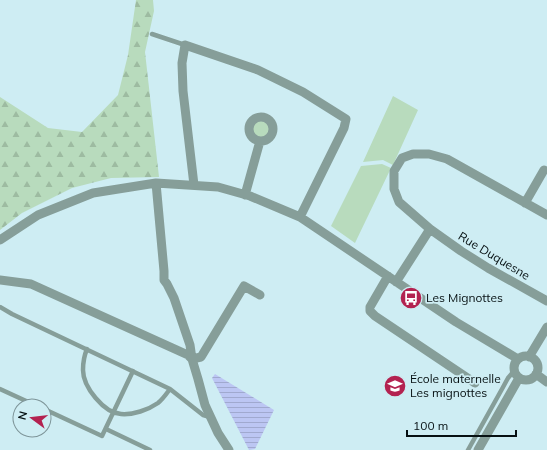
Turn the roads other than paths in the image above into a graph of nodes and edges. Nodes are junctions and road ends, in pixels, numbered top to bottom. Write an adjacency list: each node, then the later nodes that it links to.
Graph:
1 (152, 34): 2 (lane)
2 (186, 45): 6 (street); 10 (street)
3 (260, 141): 7 (street)
4 (544, 170): 8 (street)
5 (156, 183): 6 (street); 12 (street); 21 (street)
6 (194, 185): 7 (street)
7 (245, 195): 10 (street)
8 (525, 202): 9 (street, Rue Duquesne); 11 (street, Rue Duquesne)
9 (547, 215)
10 (300, 217): 13 (street)
11 (430, 229): 13 (street); 16 (street, Rue Duquesne)
12 (0, 240)
13 (392, 279): 22 (street); 27 (street)
14 (0, 280): 21 (street)
15 (260, 295): 21 (street)
16 (547, 301)
17 (0, 309): 19 (lane)
18 (547, 327): 20 (street)
19 (87, 350): 23 (lane); 31 (lane)
20 (530, 357): 22 (street); 24 (street)
21 (192, 359): 33 (street)
22 (518, 359): 25 (street)
23 (133, 371): 29 (lane); 31 (lane)
24 (536, 374): 25 (street); 26 (street)
25 (517, 375): 34 (lane); 36 (street)
26 (547, 382)
27 (475, 384)
28 (0, 389): 30 (lane)
29 (170, 389): 31 (lane); 33 (lane)
30 (20, 398)
31 (114, 412): 35 (lane)
32 (52, 413): 35 (lane)
33 (211, 418): 38 (street)
34 (482, 426): 36 (lane); 39 (lane)
35 (106, 428): 37 (lane)
36 (487, 435): 40 (street)
37 (150, 450)
38 (229, 450)
39 (468, 450)
40 (478, 450)

